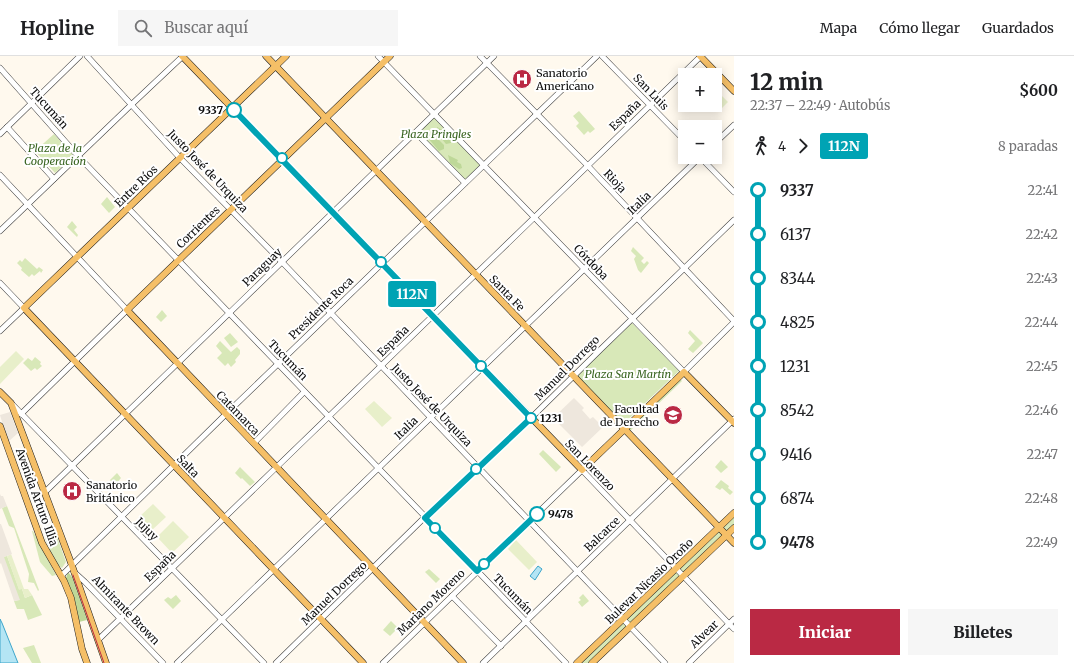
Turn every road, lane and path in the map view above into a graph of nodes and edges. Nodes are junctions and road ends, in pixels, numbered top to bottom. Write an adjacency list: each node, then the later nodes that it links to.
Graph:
1 (80, 56): 18 (street)
2 (86, 56): 19 (street, Justo José de Urquiza)
3 (183, 56): 19 (street); 21 (main road, San Lorenzo)
4 (266, 56): 15 (main road, Santa Fe)
5 (286, 56): 15 (main road, Entre Ríos)
6 (378, 56): 13 (street, Córdoba)
7 (390, 56): 13 (main road, Corrientes)
8 (480, 56): 14 (street, Rioja)
9 (494, 56): 14 (street, Paraguay)
10 (597, 56): 23 (street, Presidente Roca)
11 (602, 56): 20 (street, San Luis)
12 (701, 56): 17 (main road); 20 (street, España)
13 (384, 62): 22 (street, Córdoba); 24 (main road, Corrientes)
14 (487, 63): 22 (street, Paraguay); 23 (street, Rioja)
15 (276, 66): 21 (main road, Entre Ríos); 24 (main road, Santa Fe)
16 (0, 68): 18 (street, Tucumán)
17 (734, 91)
18 (31, 103): 26 (street); 31 (street, Tucumán)
19 (131, 105): 31 (street); 32 (street, Justo José de Urquiza)
20 (650, 106): 29 (street, San Luis); 37 (street, España)
21 (232, 108): 32 (main road, Entre Ríos); 33 (main road, San Lorenzo)
22 (435, 114): 27 (street, Paraguay); 36 (street, Córdoba)
23 (536, 114): 36 (street, Presidente Roca); 37 (street, Rioja)
24 (326, 119): 33 (main road, Corrientes); 38 (main road, Santa Fe)
25 (734, 125): 30 (street)
26 (7, 127): 28 (street); 40 (street)
27 (416, 133): 38 (street, Paraguay); 41 (street)
28 (0, 134)
29 (678, 134)
30 (722, 136)
31 (78, 156): 40 (street); 44 (street, Tucumán)
32 (180, 158): 44 (main road, Entre Ríos); 45 (street, Justo José de Urquiza)
33 (283, 160): 45 (main road, Corrientes); 46 (main road, San Lorenzo)
34 (693, 164): 48 (street, Italia)
35 (707, 164): 42 (street)
36 (483, 166): 41 (street, Presidente Roca); 47 (street, Córdoba)
37 (588, 166): 47 (street, España); 48 (street, Rioja)
38 (376, 171): 46 (street, Paraguay); 50 (main road, Santa Fe)
39 (0, 175): 43 (street, Catamarca)
40 (54, 180): 43 (street)
41 (464, 183): 50 (street, Presidente Roca)
42 (734, 192)
43 (28, 204): 51 (street); 52 (street, Catamarca)
44 (128, 207): 52 (main road, Entre Ríos); 53 (street, Tucumán)
45 (231, 209): 53 (main road, Corrientes); 54 (street, Justo José de Urquiza)
46 (334, 212): 54 (street, Paraguay); 55 (main road, San Lorenzo)
47 (534, 218): 57 (street, Córdoba); 58 (street, España)
48 (637, 218): 56 (street, Rioja); 57 (street, Italia)
49 (734, 220): 56 (street, Manuel Dorrego)
50 (425, 222): 55 (street, Presidente Roca); 58 (main road, Santa Fe)
51 (0, 231)
52 (77, 257): 60 (main road, Entre Ríos); 61 (street, Catamarca)
53 (179, 260): 61 (main road, Corrientes); 62 (street, Tucumán)
54 (282, 262): 62 (street, Paraguay); 63 (street, Justo José de Urquiza)
55 (382, 263): 63 (street, Presidente Roca); 64 (main road, San Lorenzo)
56 (684, 268): 65 (street, Manuel Dorrego); 66 (street, Rioja)
57 (584, 269): 65 (street, Córdoba); 67 (street, Italia)
58 (475, 275): 64 (street, España); 67 (main road, Santa Fe)
59 (0, 283): 60 (street, Salta)
60 (24, 308): 68 (street, Entre Ríos); 69 (main road, Salta)
61 (127, 310): 69 (street, Corrientes); 70 (main road, Catamarca)
62 (229, 313): 70 (street, Paraguay); 71 (street, Tucumán)
63 (330, 313): 71 (street, Presidente Roca); 72 (street, Justo José de Urquiza)
64 (433, 316): 72 (street, España); 73 (main road, San Lorenzo)
65 (632, 318): 74 (street, Córdoba); 75 (street, Manuel Dorrego)
66 (734, 322): 74 (street, Mariano Moreno)
67 (525, 327): 73 (street, Italia); 75 (main road, Santa Fe)
68 (0, 331)
69 (74, 362): 79 (street, Corrientes); 80 (main road, Salta)
70 (177, 363): 80 (street, Paraguay); 81 (main road, Catamarca)
71 (278, 364): 77 (street, Tucumán); 81 (street, Presidente Roca)
72 (381, 366): 82 (street, España); 83 (street, Justo José de Urquiza)
73 (483, 368): 83 (street, Italia); 84 (main road, San Lorenzo)
74 (684, 372): 85 (main road, Córdoba); 87 (main road, Mariano Moreno)
75 (573, 377): 84 (street, Manuel Dorrego); 87 (main road, Santa Fe)
76 (0, 392): 78 (main road, Jujuy)
77 (304, 392): 82 (street, Tucumán); 88 (street)
78 (11, 404): 79 (street, Jujuy); 96 (main road)
79 (21, 414): 89 (street, Jujuy)
80 (124, 414): 89 (street, Paraguay); 90 (main road, Salta)
81 (226, 414): 88 (main road, Catamarca); 90 (street, Presidente Roca)
82 (328, 417): 91 (street, España); 93 (street, Tucumán)
83 (430, 418): 92 (street, Justo José de Urquiza); 93 (street, Italia)
84 (531, 418): 92 (street, Manuel Dorrego); 94 (main road, San Lorenzo)
85 (733, 421): 95 (street, Balcarce)
86 (0, 426): 115 (main road, Avenida Arturo Illia)
87 (624, 430): 94 (main road, Mariano Moreno); 95 (main road, Santa Fe)
88 (254, 443): 91 (main road, Catamarca)
89 (72, 466): 96 (street, Paraguay); 98 (street, Jujuy)
90 (174, 466): 98 (street, Presidente Roca); 99 (main road, Salta)
91 (276, 467): 99 (street, España); 101 (main road, Catamarca)
92 (478, 467): 100 (street, Manuel Dorrego); 103 (street, Justo José de Urquiza)
93 (378, 469): 100 (street, Tucumán); 101 (street, Italia)
94 (582, 470): 102 (street, San Lorenzo); 103 (street, Mariano Moreno)
95 (672, 480): 102 (street, Balcarce); 104 (main road, Santa Fe)
96 (45, 492): 110 (main road)
97 (734, 513): 104 (main road, Bulevar Nicasio Oroño)
98 (122, 518): 108 (street, Jujuy); 110 (street, Presidente Roca)
99 (224, 518): 108 (street, España); 112 (main road, Salta)
100 (425, 518): 109 (street, Manuel Dorrego); 113 (street, Tucumán)
101 (326, 519): 109 (main road, Catamarca); 112 (street, Italia)
102 (630, 520): 111 (street, San Lorenzo); 114 (street, Balcarce)
103 (529, 521): 113 (street, Mariano Moreno); 114 (street, Justo José de Urquiza)
104 (719, 528): 106 (main road, Santa Fe); 111 (main road, Bulevar Nicasio Oroño)
105 (734, 528): 106 (main road, Bulevar Nicasio Oroño)
106 (726, 536): 107 (main road, Santa Fe); 116 (main road, Bulevar Nicasio Oroño)
107 (734, 543)
108 (171, 568): 118 (street, España); 121 (street, Jujuy)
109 (373, 568): 119 (street, Manuel Dorrego); 124 (main road, Catamarca)
110 (73, 569): 115 (street, Presidente Roca); 118 (street, Almirante Brown); 128 (main road)
111 (676, 569): 116 (street, San Lorenzo); 122 (main road, Bulevar Nicasio Oroño)
112 (274, 570): 119 (main road, Salta); 121 (street, Italia)
113 (477, 571): 117 (street, Mariano Moreno); 123 (street, Tucumán)
114 (577, 571): 122 (street, Justo José de Urquiza); 123 (street, Balcarce)
115 (61, 576): 130 (main road, Avenida Arturo Illia)
116 (684, 577): 125 (street, San Lorenzo); 126 (main road, Bulevar Nicasio Oroño)
117 (452, 596): 124 (street, Mariano Moreno); 129 (street)
118 (120, 618): 128 (street, España); 132 (street, Almirante Brown)
119 (321, 619): 135 (street, Manuel Dorrego); 136 (main road, Salta)
120 (734, 619): 125 (street, Alvear)
121 (222, 620): 133 (street, Italia); 134 (street, Jujuy)
122 (623, 620): 126 (street, Justo José de Urquiza); 141 (main road, Bulevar Nicasio Oroño)
123 (525, 621): 129 (street, Balcarce); 140 (street, Tucumán)
124 (424, 622): 137 (street, Mariano Moreno); 138 (main road, Catamarca)
125 (729, 624): 127 (street, San Lorenzo); 144 (street, Alvear)
126 (630, 627): 142 (main road, Bulevar Nicasio Oroño); 143 (street, Justo José de Urquiza)
127 (734, 629)
128 (98, 640): 131 (main road)
129 (501, 646): 139 (street, Balcarce)
130 (87, 663)
131 (106, 663)
132 (163, 663)
133 (177, 663)
134 (264, 663)
135 (276, 663)
136 (363, 663)
137 (383, 663)
138 (463, 663)
139 (483, 663)
140 (566, 663)
141 (577, 663)
142 (592, 663)
143 (665, 663)
144 (689, 663)

